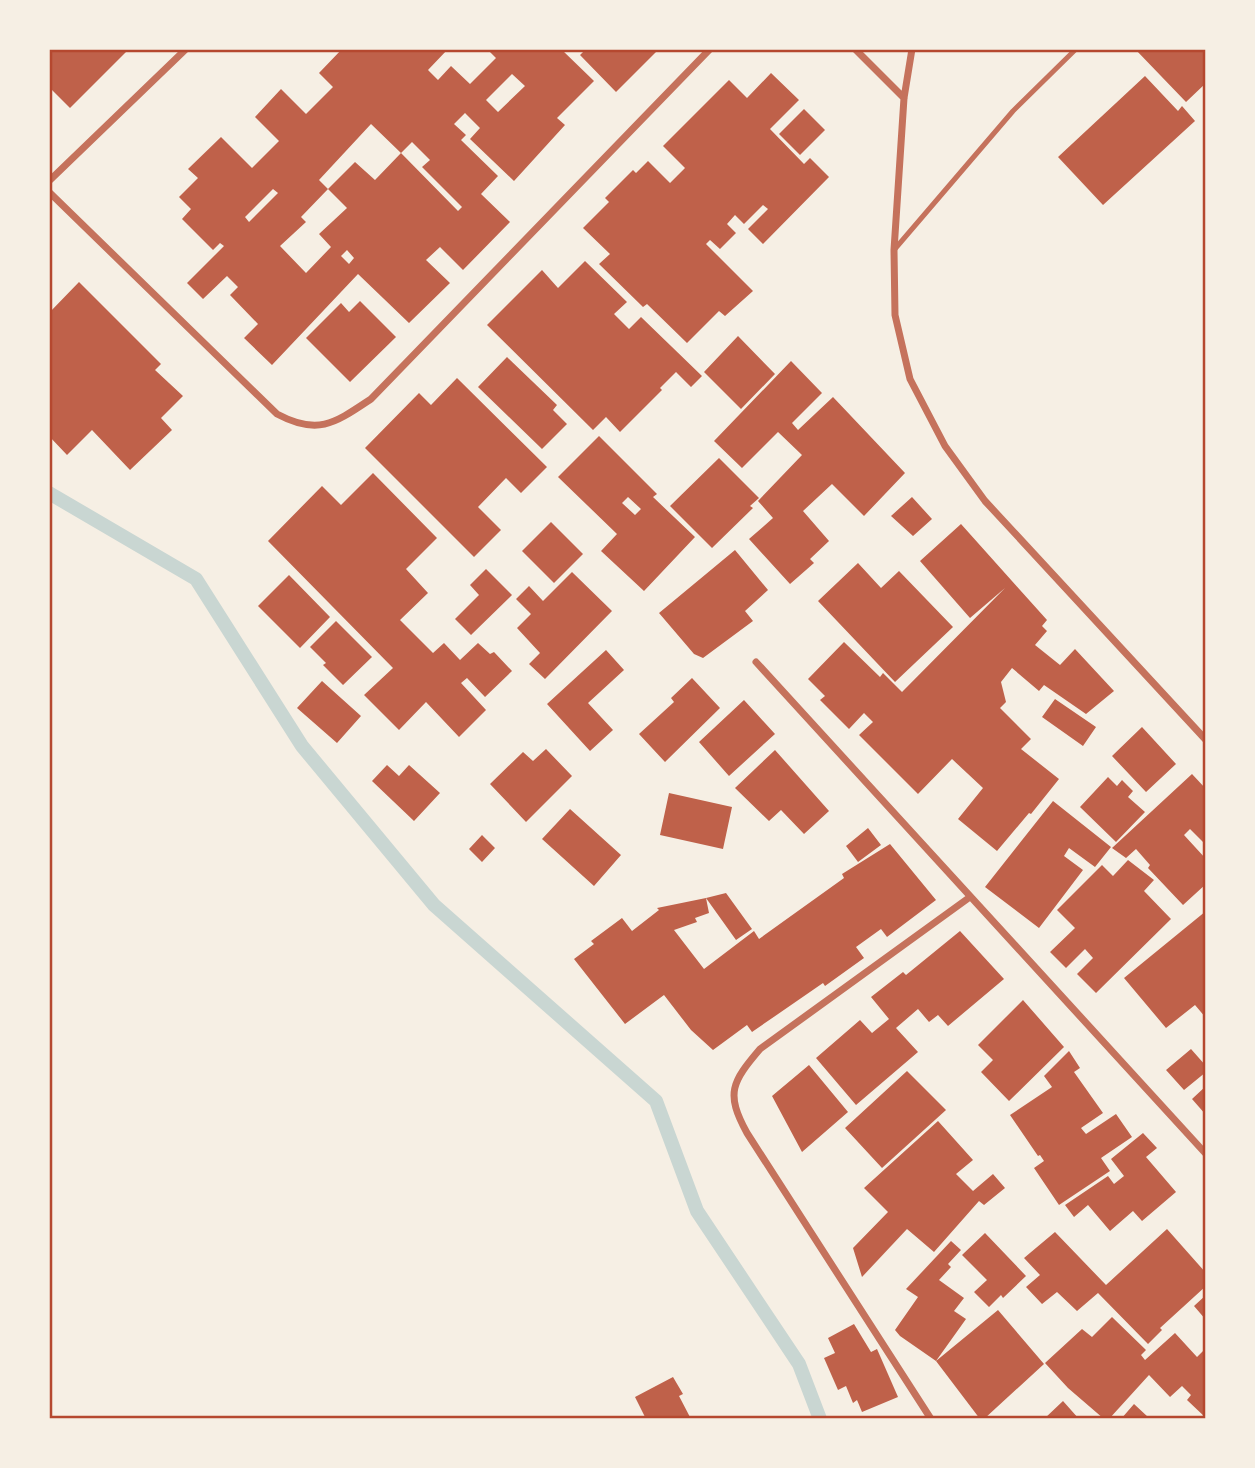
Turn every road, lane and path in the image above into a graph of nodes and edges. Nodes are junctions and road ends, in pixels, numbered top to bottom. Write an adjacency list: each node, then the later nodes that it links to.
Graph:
1 (186, 49): 7 (street)
2 (710, 49): 8 (street)
3 (855, 49): 6 (street)
4 (912, 49): 6 (street)
5 (1076, 49): 9 (lane)
6 (904, 98): 9 (street)
7 (49, 181)
8 (49, 192)
9 (894, 250): 11 (street)
10 (756, 662): 12 (street)
11 (1206, 740)
12 (970, 897): 13 (street); 14 (street)
13 (1206, 1154)
14 (931, 1419)

